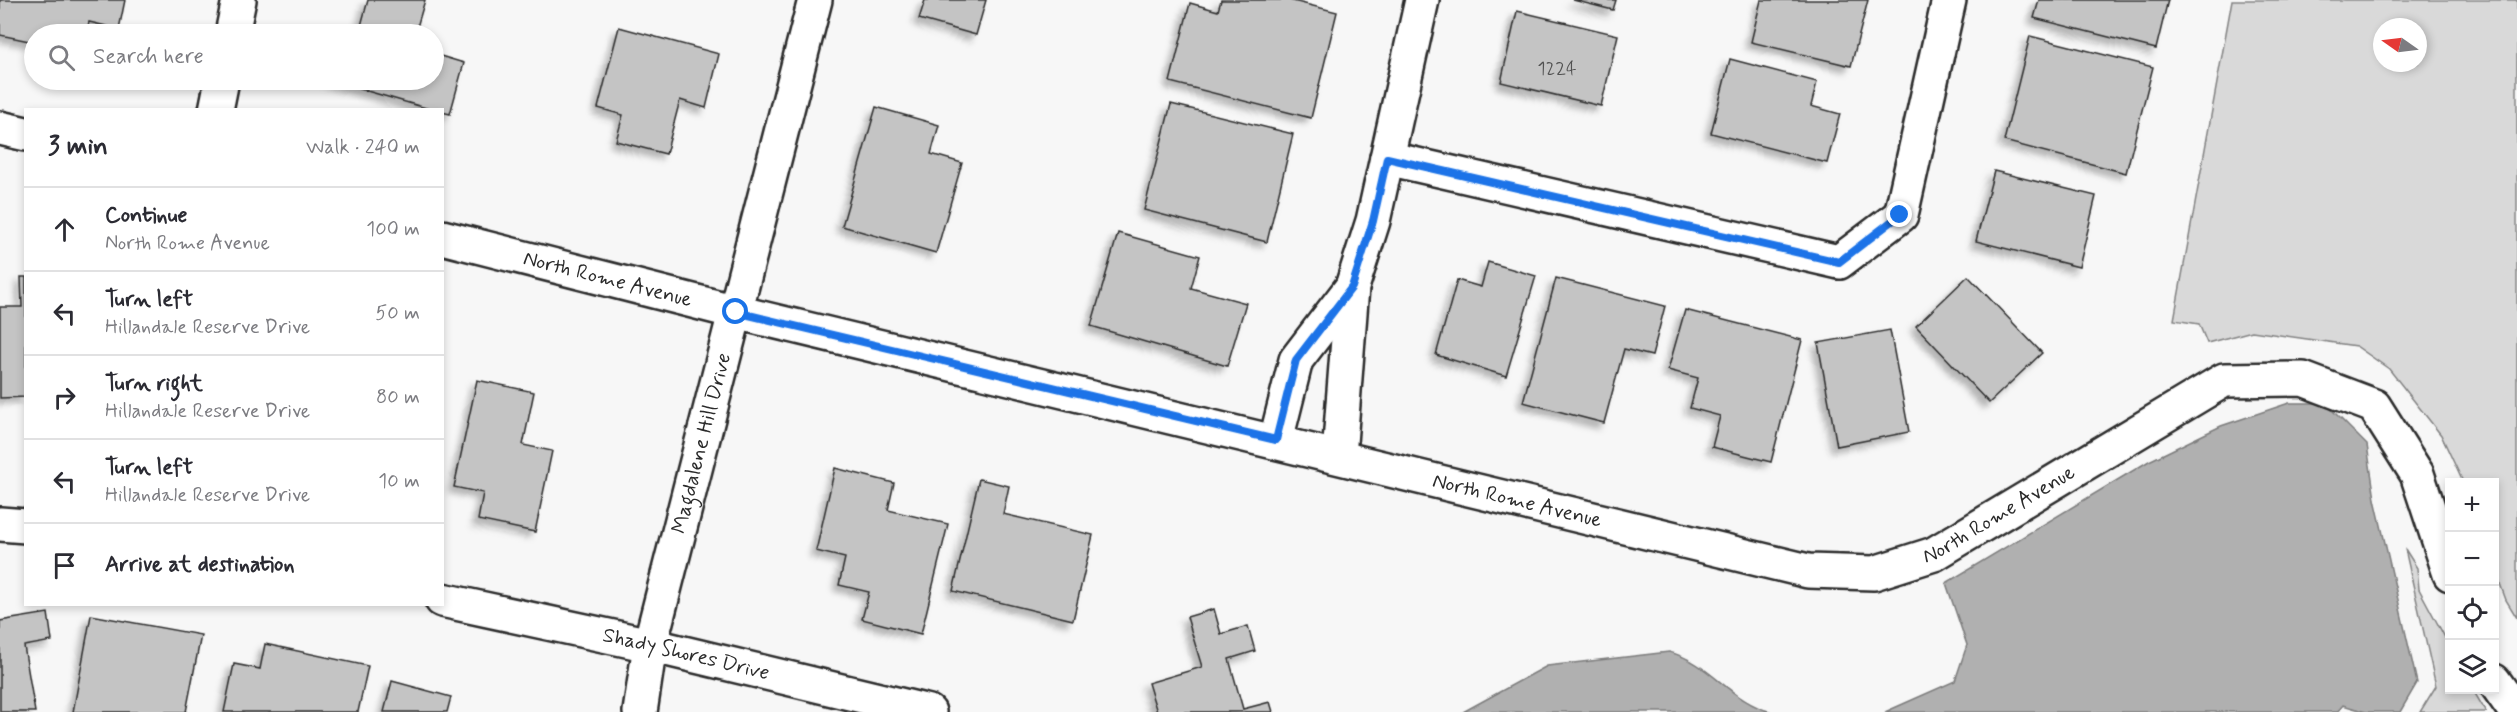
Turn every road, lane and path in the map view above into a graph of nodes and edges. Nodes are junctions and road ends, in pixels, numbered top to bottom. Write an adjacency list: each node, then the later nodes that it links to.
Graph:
1 (239, 0): 5 (street)
2 (814, 0): 13 (street, Magdalene Hill Drive)
3 (1422, 0): 10 (street)
4 (1949, 0): 10 (street)
5 (234, 24)
6 (220, 90): 7 (street)
7 (216, 108)
8 (0, 128): 9 (street)
9 (24, 134)
10 (1387, 158): 12 (street)
11 (444, 238): 13 (street, North Rome Avenue)
12 (1352, 287): 14 (street); 15 (street)
13 (736, 312): 14 (street, North Rome Avenue); 20 (street, Magdalene Hill Drive)
14 (1276, 440): 15 (street, North Rome Avenue)
15 (1339, 456): 18 (street, North Rome Avenue)
16 (0, 524): 17 (street)
17 (24, 526)
18 (2445, 559)
19 (444, 600): 20 (street, Shady Shores Drive)
20 (650, 645): 22 (street, Magdalene Hill Drive); 23 (street, Shady Shores Drive)
21 (2499, 688): 24 (street)
22 (640, 712)
23 (929, 712)
24 (2516, 712)

